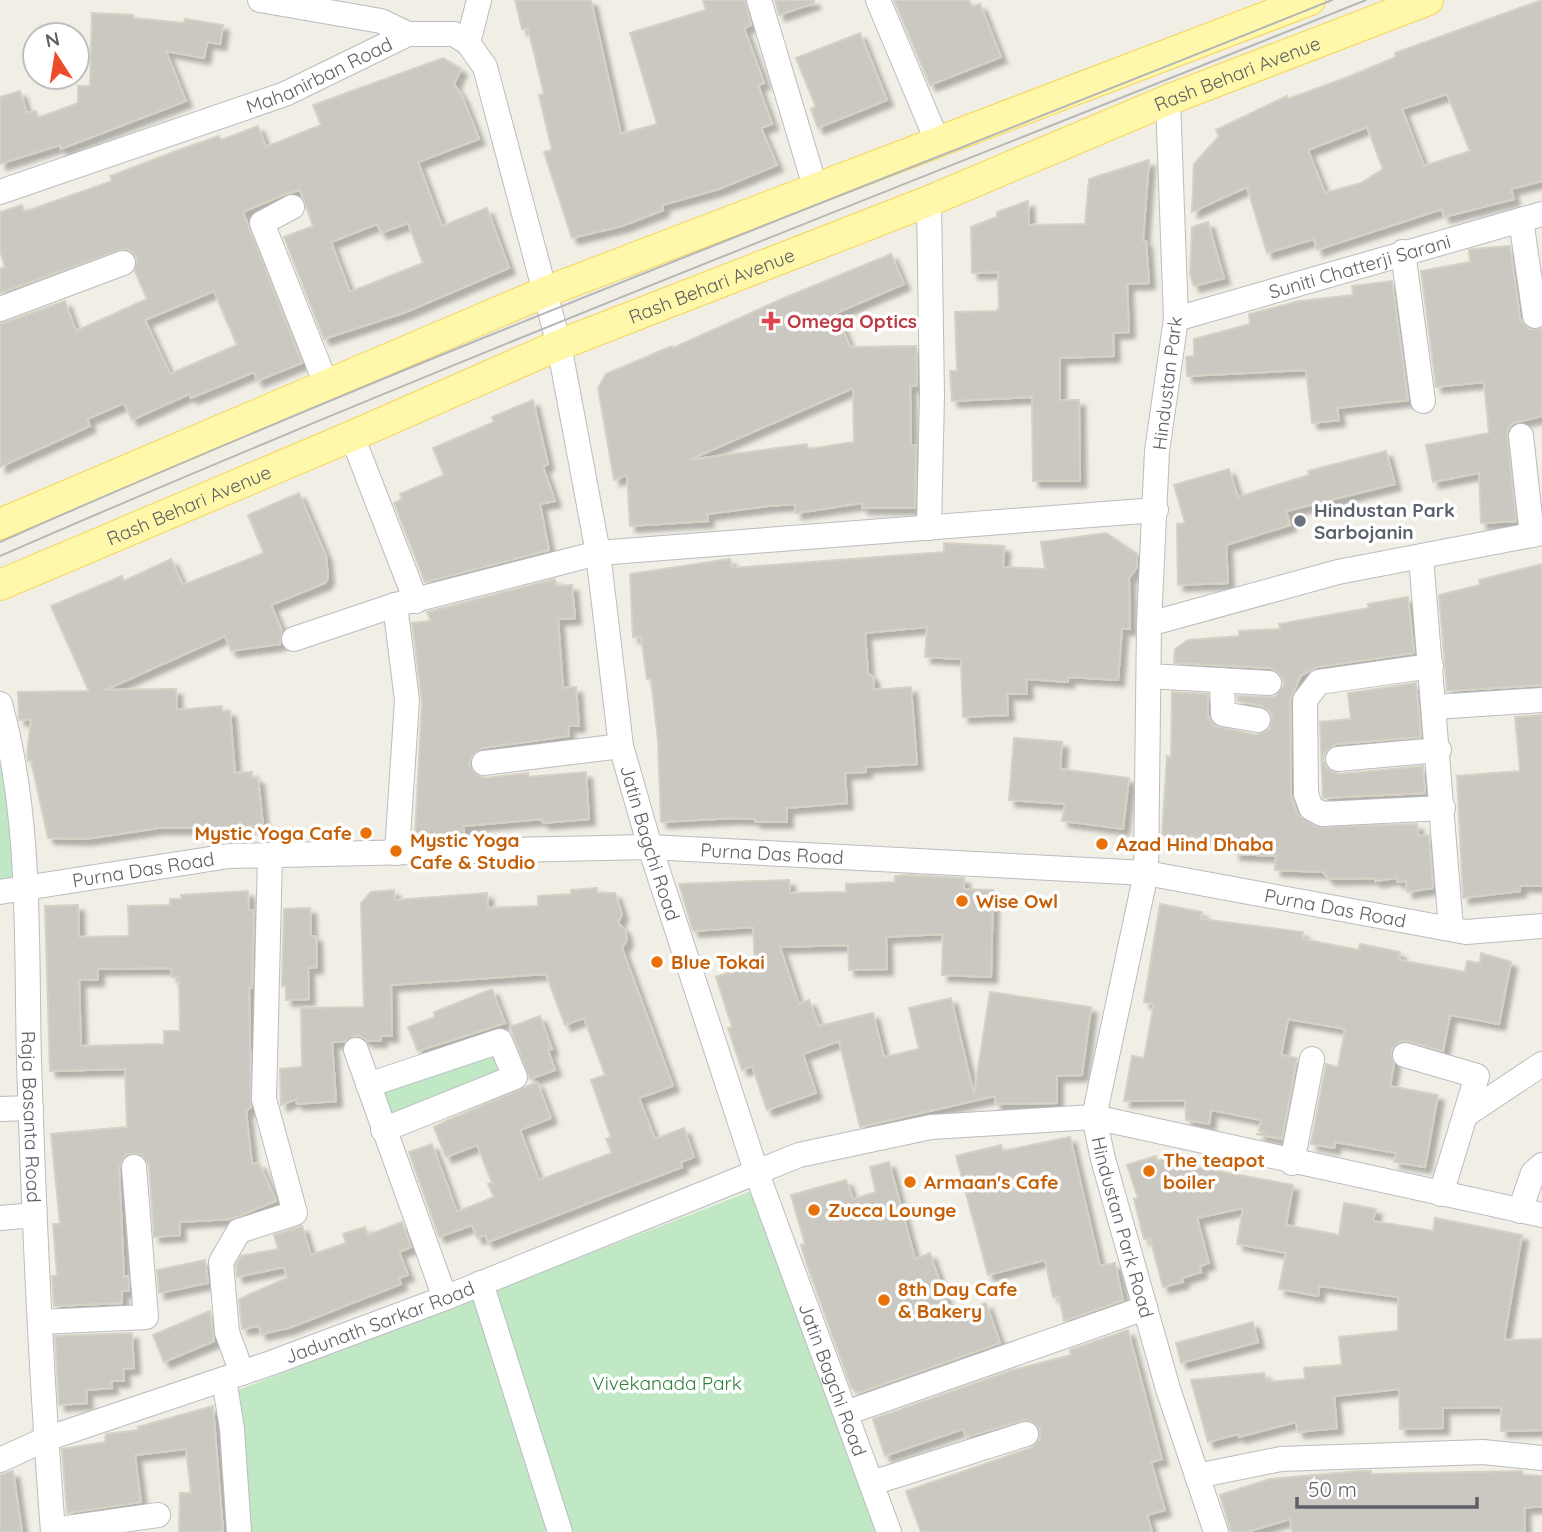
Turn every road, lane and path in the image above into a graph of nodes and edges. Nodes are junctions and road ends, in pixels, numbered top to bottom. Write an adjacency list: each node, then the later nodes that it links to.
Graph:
1 (260, 0): 7 (street)
2 (479, 0): 9 (street)
3 (759, 0): 12 (street)
4 (878, 0): 11 (street)
5 (1310, 0): 11 (main road)
6 (1428, 0): 10 (main road, Rash Behari Avenue)
7 (383, 11): 8 (street)
8 (408, 34): 9 (street, Mahanirban Road); 13 (street, Mahanirban Road)
9 (468, 43): 19 (street)
10 (1168, 100): 14 (main road, Rash Behari Avenue); 22 (street, Hindustan Park)
11 (937, 143): 12 (main road)
12 (816, 190): 19 (main road)
13 (0, 192)
14 (929, 201): 23 (main road, Rash Behari Avenue); 30 (street)
15 (292, 207): 24 (street)
16 (1531, 217): 17 (street, Suniti Chatterji Sarani); 21 (street)
17 (1403, 252): 22 (street, Suniti Chatterji Sarani); 25 (street)
18 (123, 263): 20 (street)
19 (545, 292): 23 (street, Jatin Bagchi Road); 24 (main road)
20 (0, 309)
21 (1535, 316)
22 (1177, 319): 28 (street, Hindustan Park)
23 (558, 345): 26 (main road, Rash Behari Avenue); 32 (street, Jatin Bagchi Road)
24 (326, 384): 29 (main road)
25 (1423, 401)
26 (352, 436): 34 (main road, Rash Behari Avenue); 35 (street)
27 (1521, 436): 31 (street)
28 (1156, 510): 30 (street); 36 (street, Hindustan Park)
29 (0, 524)
30 (929, 528): 32 (street)
31 (1537, 534): 33 (street)
32 (598, 554): 35 (street); 46 (street, Jatin Bagchi Road)
33 (1421, 557): 36 (street); 38 (street)
34 (0, 585)
35 (406, 603): 37 (street); 52 (street)
36 (1149, 624): 39 (street, Hindustan Park)
37 (294, 639)
38 (1431, 666): 44 (street); 50 (street)
39 (1149, 676): 40 (street); 54 (street, Hindustan Park)
40 (1222, 680): 41 (street); 45 (street)
41 (1269, 683)
42 (1542, 700): 44 (street)
43 (0, 704): 55 (street, Raja Basanta Road)
44 (1435, 707): 47 (street)
45 (1258, 720)
46 (621, 746): 49 (street); 51 (street, Jatin Bagchi Road)
47 (1439, 750): 48 (street); 50 (street)
48 (1338, 759)
49 (484, 763)
50 (1443, 808): 58 (street)
51 (650, 847): 52 (street, Purna Das Road); 54 (street, Purna Das Road); 72 (street, Jatin Bagchi Road)
52 (397, 853): 53 (street, Purna Das Road)
53 (270, 855): 55 (street, Purna Das Road); 81 (street)
54 (1146, 873): 58 (street, Purna Das Road); 67 (street, Hindustan Park Road)
55 (25, 886): 56 (street, Purna Das Road); 64 (street, Raja Basanta Road)
56 (0, 892)
57 (1542, 926): 58 (street, Purna Das Road)
58 (1451, 929)
59 (356, 1050): 63 (street)
60 (1405, 1055): 66 (street)
61 (1312, 1059): 69 (street)
62 (1542, 1064): 66 (street)
63 (368, 1085): 68 (street); 68 (street)
64 (31, 1108): 65 (street); 75 (street, Raja Basanta Road)
65 (0, 1110)
66 (1466, 1114): 73 (street)
67 (1094, 1116): 69 (street, Jadunath Sarkar Road); 72 (street, Jadunath Sarkar Road); 79 (street, Hindustan Park Road)
68 (383, 1130): 78 (street)
69 (1292, 1163): 73 (street, Jadunath Sarkar Road)
70 (1542, 1165): 74 (street)
71 (134, 1167): 80 (street)
72 (757, 1171): 77 (street, Jadunath Sarkar Road); 82 (street, Jatin Bagchi Road)
73 (1441, 1194): 74 (street, Jadunath Sarkar Road)
74 (1531, 1213)
75 (34, 1215): 76 (street); 80 (street, Raja Basanta Road)
76 (0, 1218)
77 (481, 1283): 78 (street, Jadunath Sarkar Road); 92 (street)
78 (445, 1298): 81 (street, Jadunath Sarkar Road)
79 (1145, 1308): 82 (street); 87 (street, Hindustan Park Road)
80 (40, 1322): 84 (street, Raja Basanta Road)
81 (233, 1376): 84 (street, Jadunath Sarkar Road); 91 (street)
82 (846, 1413): 88 (street, Jatin Bagchi Road)
83 (1026, 1434): 88 (street)
84 (46, 1439): 86 (street, Jadunath Sarkar Road); 90 (street, Raja Basanta Road)
85 (1542, 1458): 87 (street)
86 (0, 1460)
87 (1197, 1476): 94 (street, Hindustan Park Road)
88 (872, 1483): 93 (street, Jatin Bagchi Road)
89 (158, 1515): 90 (street)
90 (53, 1531)
91 (239, 1532)
92 (560, 1532)
93 (889, 1532)
94 (1216, 1532)

